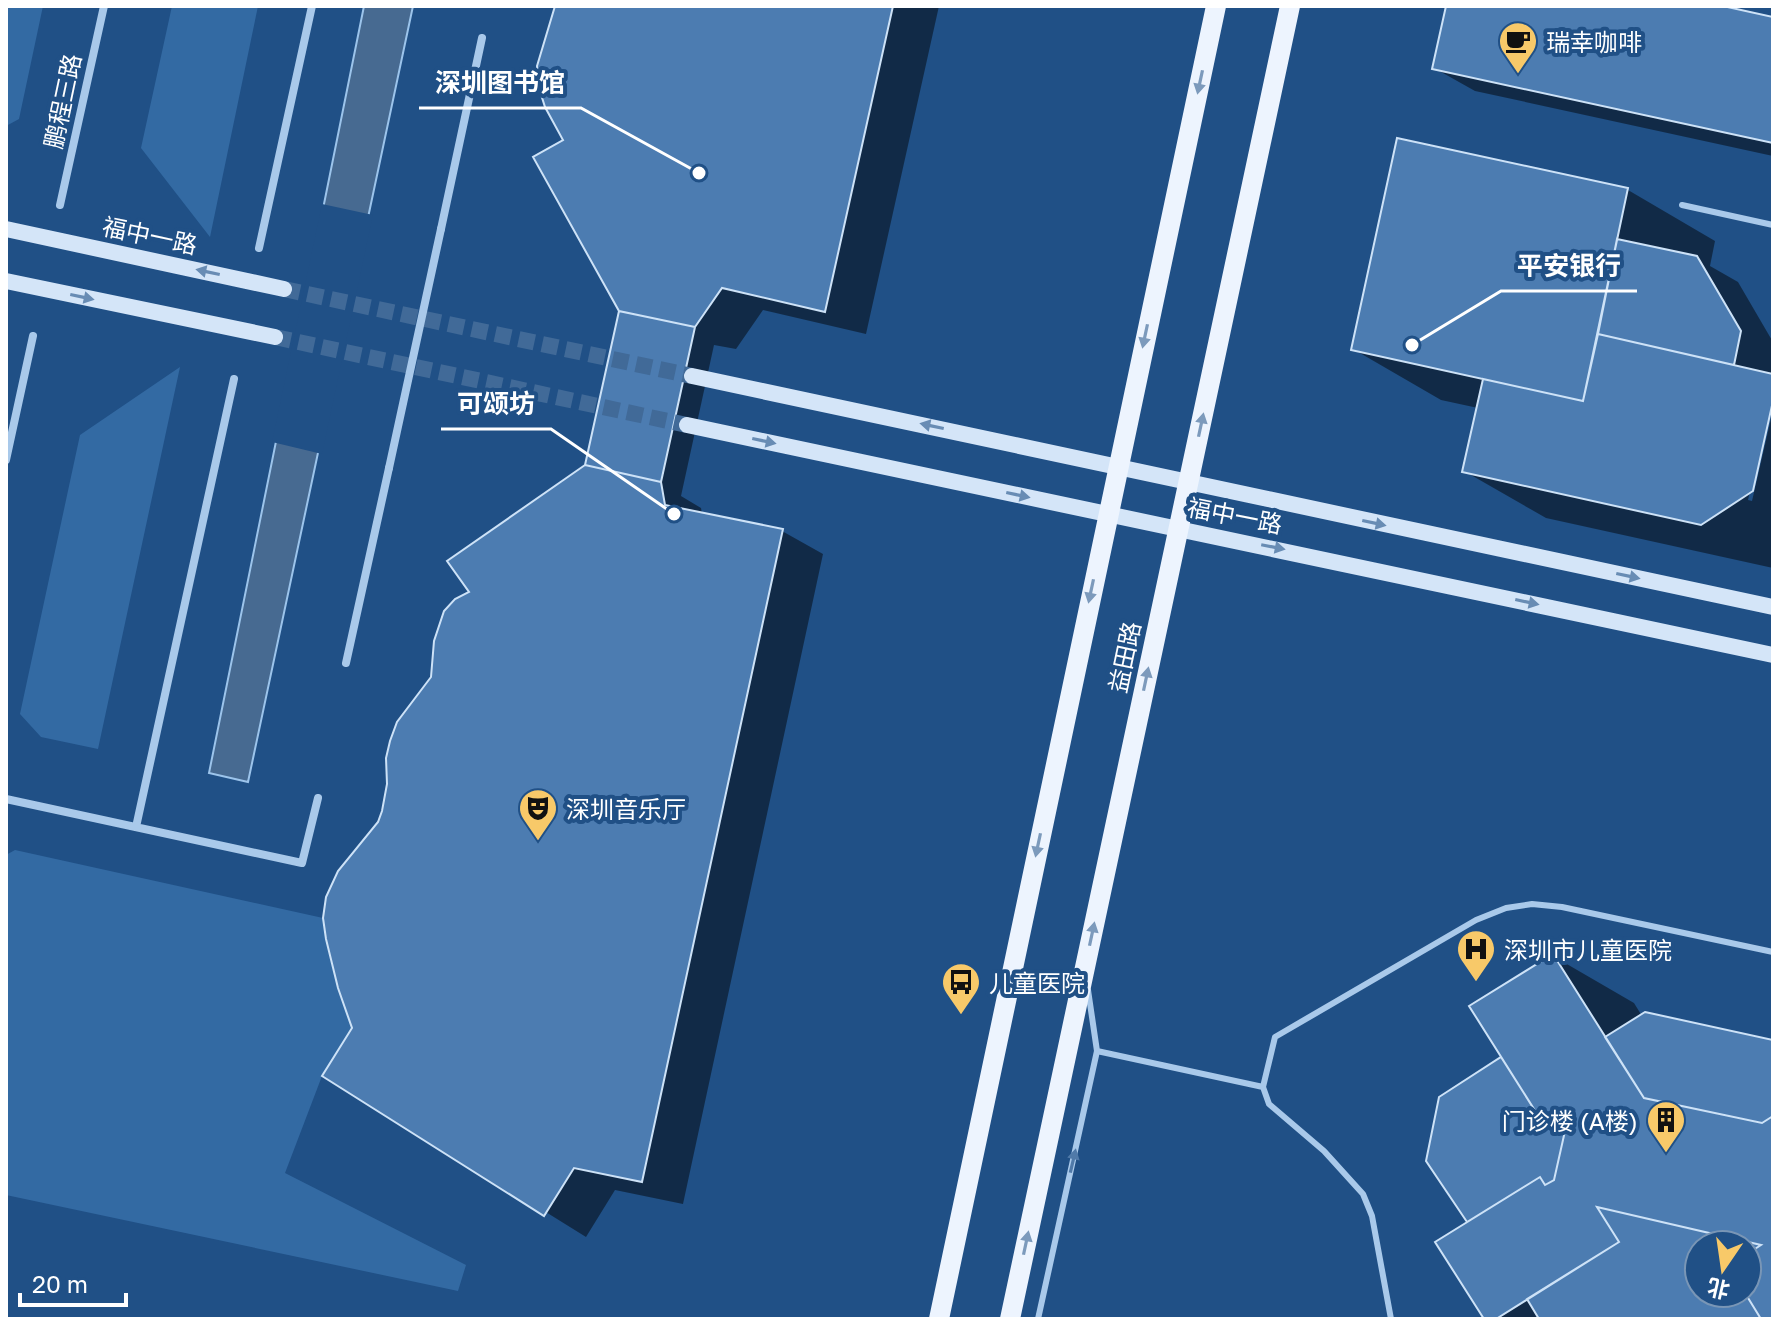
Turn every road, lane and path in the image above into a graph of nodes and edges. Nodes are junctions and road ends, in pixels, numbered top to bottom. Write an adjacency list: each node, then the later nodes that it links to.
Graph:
1 (104, 6): 6 (street, 鹏程三路)
2 (312, 6): 10 (street)
3 (1216, 6): 19 (main road, 益田路, one-way to 19)
4 (1290, 6): 20 (main road, 益田路, one-way to 4)
5 (482, 38): 25 (street, bridge)
6 (60, 205)
7 (1682, 205): 8 (lane)
8 (1773, 225)
9 (6, 229): 12 (street, 福中一路, one-way to 9)
10 (259, 248)
11 (6, 281): 14 (street, one-way to 14)
12 (284, 289)
13 (33, 336): 18 (street)
14 (275, 337)
15 (692, 376): 19 (street, 福中一路, one-way to 15)
16 (234, 379): 28 (street)
17 (687, 425): 21 (street, 福中一路, one-way to 21)
18 (6, 460)
19 (1118, 466): 20 (street, 福中一路); 21 (main road, 益田路)
20 (1188, 482): 22 (main road, 益田路); 23 (street, 福中一路, one-way to 23)
21 (1108, 514): 22 (street, 福中一路); 33 (main road, 益田路, one-way to 33)
22 (1179, 529): 24 (street, 福中一路, one-way to 24); 30 (main road, 益田路, one-way to 22)
23 (1773, 607)
24 (1773, 655)
25 (346, 663)
26 (318, 798): 28 (street)
27 (6, 799): 28 (street)
28 (136, 827)
29 (1773, 952): 32 (lane)
30 (1085, 966): 31 (lane); 34 (main road, 益田路, one-way to 30)
31 (1097, 1051): 32 (lane); 35 (lane, one-way to 31)
32 (1263, 1087): 36 (lane)
33 (938, 1316)
34 (1010, 1319)
35 (1038, 1319)
36 (1391, 1319)

